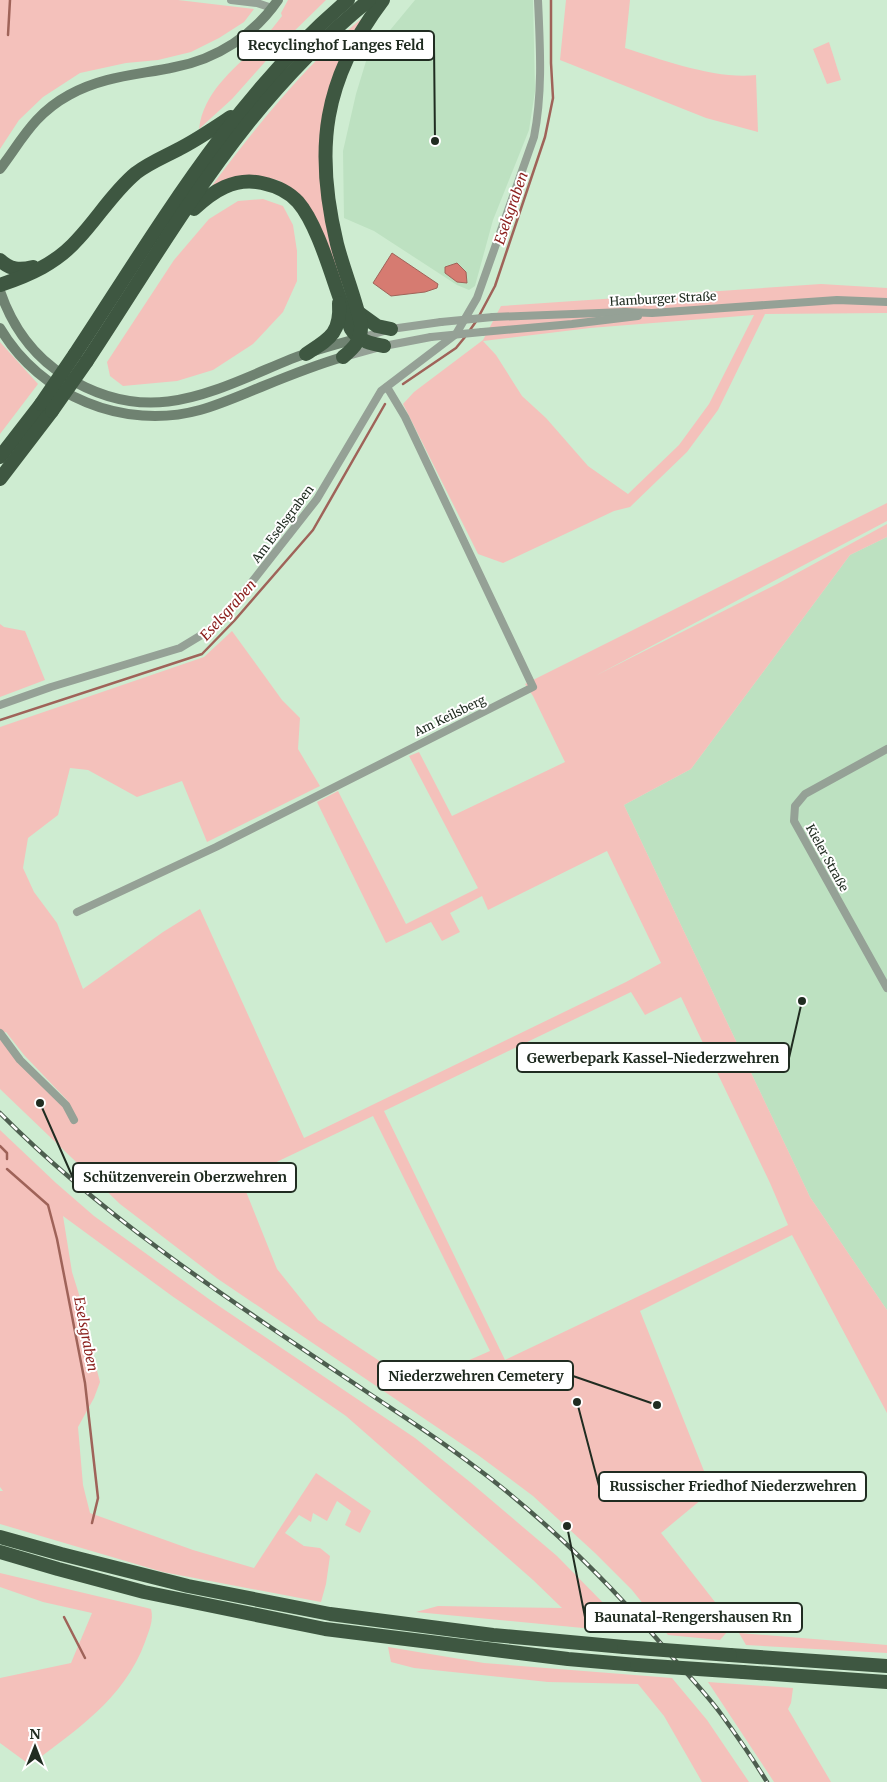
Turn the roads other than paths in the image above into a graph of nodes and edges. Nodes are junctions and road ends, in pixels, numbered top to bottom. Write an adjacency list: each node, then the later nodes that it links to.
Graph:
1 (231, 0): 6 (street)
2 (348, 0): 7 (highway)
3 (369, 0): 10 (highway)
4 (383, 0): 17 (highway)
5 (538, 0): 26 (street, Am Eselsgraben)
6 (275, 4): 8 (main road)
7 (242, 110): 12 (highway); 25 (highway)
8 (2, 167): 9 (main road)
9 (0, 177)
10 (177, 224): 15 (highway); 25 (highway)
11 (0, 260): 12 (highway)
12 (53, 261): 13 (highway)
13 (0, 285)
14 (0, 290): 23 (main road)
15 (338, 292): 21 (highway); 23 (highway)
16 (887, 302): 18 (street, Hamburger Straße)
17 (358, 313): 20 (highway); 21 (highway)
18 (652, 314): 20 (street, Hamburger Straße, bridge); 22 (street, bridge)
19 (0, 328): 24 (main road)
20 (391, 329): 21 (street, Hamburger Straße)
21 (360, 338): 22 (highway); 23 (main road); 24 (highway)
22 (384, 346): 24 (street)
23 (306, 354)
24 (343, 357)
25 (81, 358): 27 (highway, bridge)
26 (387, 387): 30 (street, Am Eselsgraben); 32 (street, Am Keilsberg)
27 (46, 408): 28 (highway); 29 (highway)
28 (0, 457)
29 (0, 479)
30 (0, 705)
31 (887, 749): 33 (street, Kieler Straße)
32 (77, 912)
33 (887, 988)
34 (0, 1033): 35 (street)
35 (74, 1120)
36 (0, 1530): 39 (highway)
37 (0, 1536): 39 (highway)
38 (0, 1552): 41 (highway)
39 (61, 1554): 42 (highway, bridge)
40 (0, 1559): 41 (highway)
41 (58, 1570): 43 (highway, bridge)
42 (887, 1666)
43 (887, 1682)

